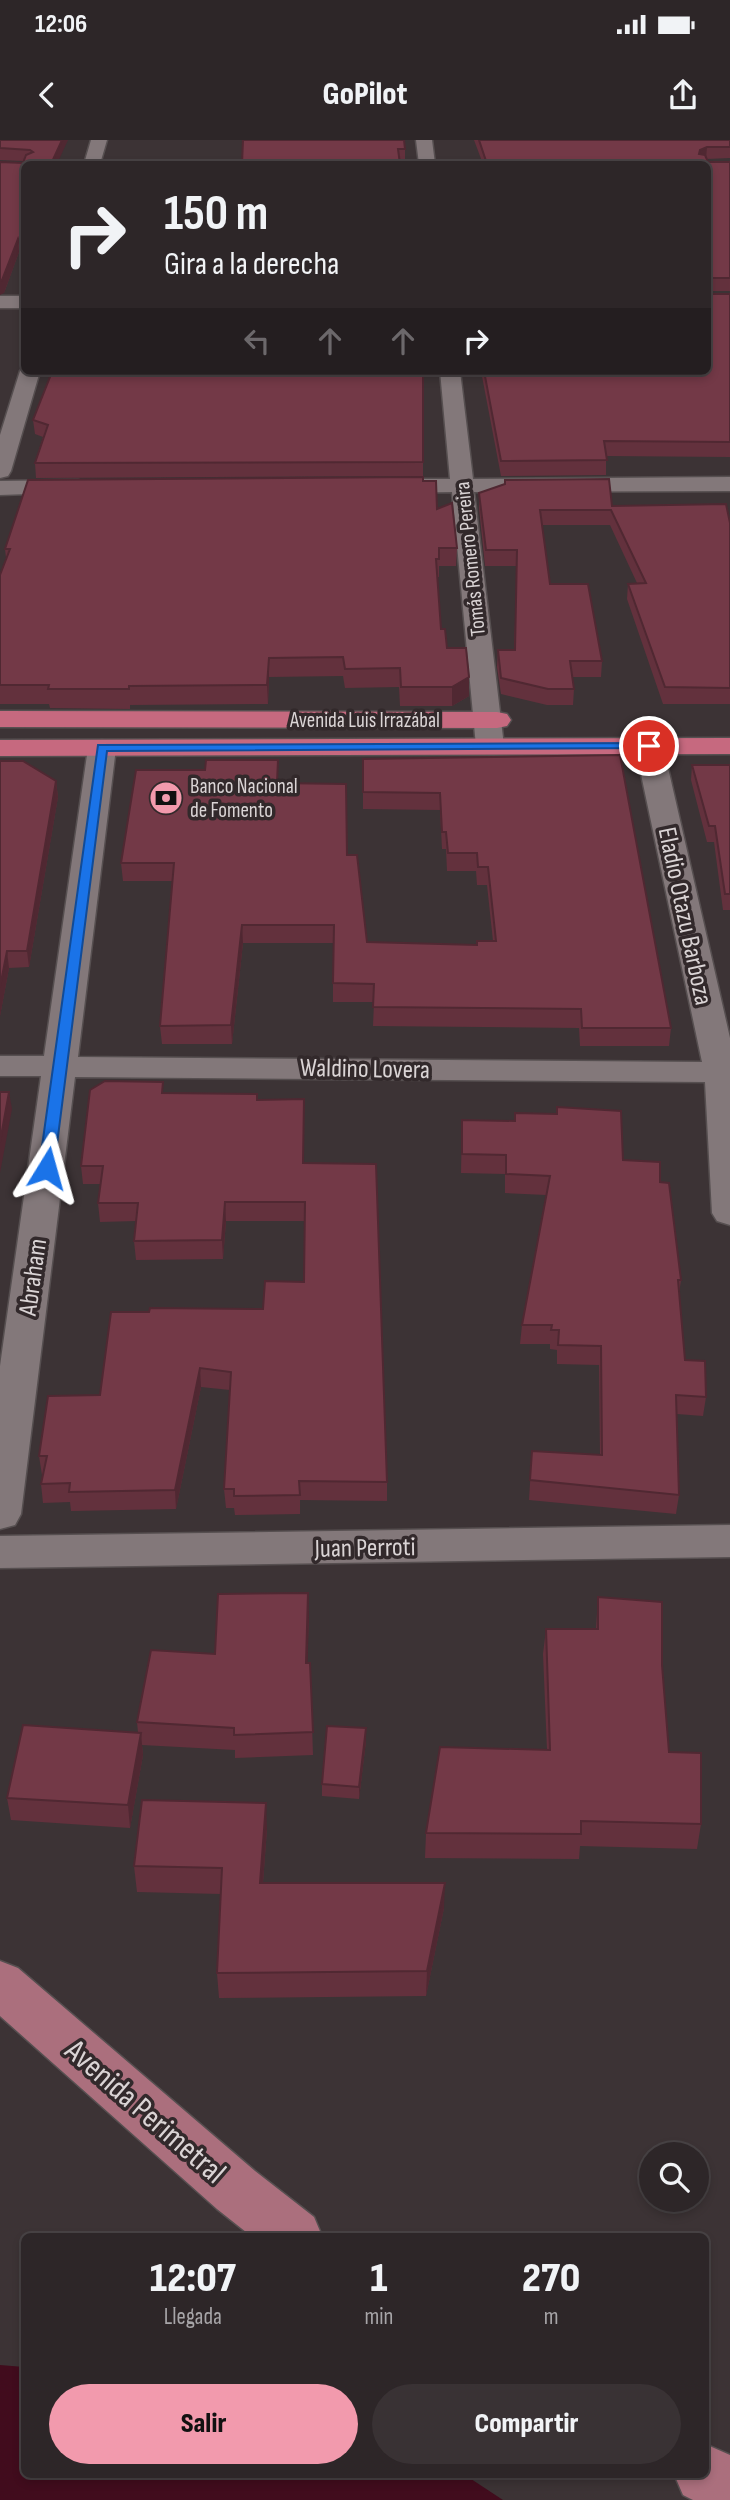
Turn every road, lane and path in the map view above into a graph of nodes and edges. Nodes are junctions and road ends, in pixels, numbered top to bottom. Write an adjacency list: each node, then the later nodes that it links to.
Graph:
1 (99, 140): 3 (street)
2 (424, 140): 4 (street)
3 (93, 161)
4 (427, 161)
5 (0, 302): 6 (street)
6 (21, 302)
7 (29, 375): 9 (street)
8 (450, 375): 11 (street, Tomás Romero Pereira)
9 (0, 471)
10 (730, 484): 11 (street)
11 (462, 485): 12 (street); 17 (street, Tomás Romero Pereira)
12 (364, 486)
13 (98, 487): 14 (street)
14 (0, 488)
15 (0, 719): 17 (highway, Avenida Luis Irrazábal)
16 (527, 720): 17 (highway, Avenida Luis Irrazábal)
17 (489, 733): 18 (highway); 21 (highway)
18 (649, 746): 19 (highway); 24 (street, Eladio Otazu Barboza)
19 (730, 746)
20 (0, 748): 21 (highway)
21 (102, 748): 22 (street, Abraham)
22 (62, 1065): 23 (street, Waldino Lovera); 24 (street, Waldino Lovera); 26 (street, Abraham)
23 (0, 1066)
24 (725, 1072): 25 (street, Eladio Otazu Barboza)
25 (730, 1213)
26 (0, 1514)
27 (730, 1541): 28 (street, Juan Perroti)
28 (0, 1552)
29 (0, 1984): 30 (main road, Avenida Perimetral)
30 (290, 2233)
31 (709, 2476): 32 (main road)
32 (730, 2485)

